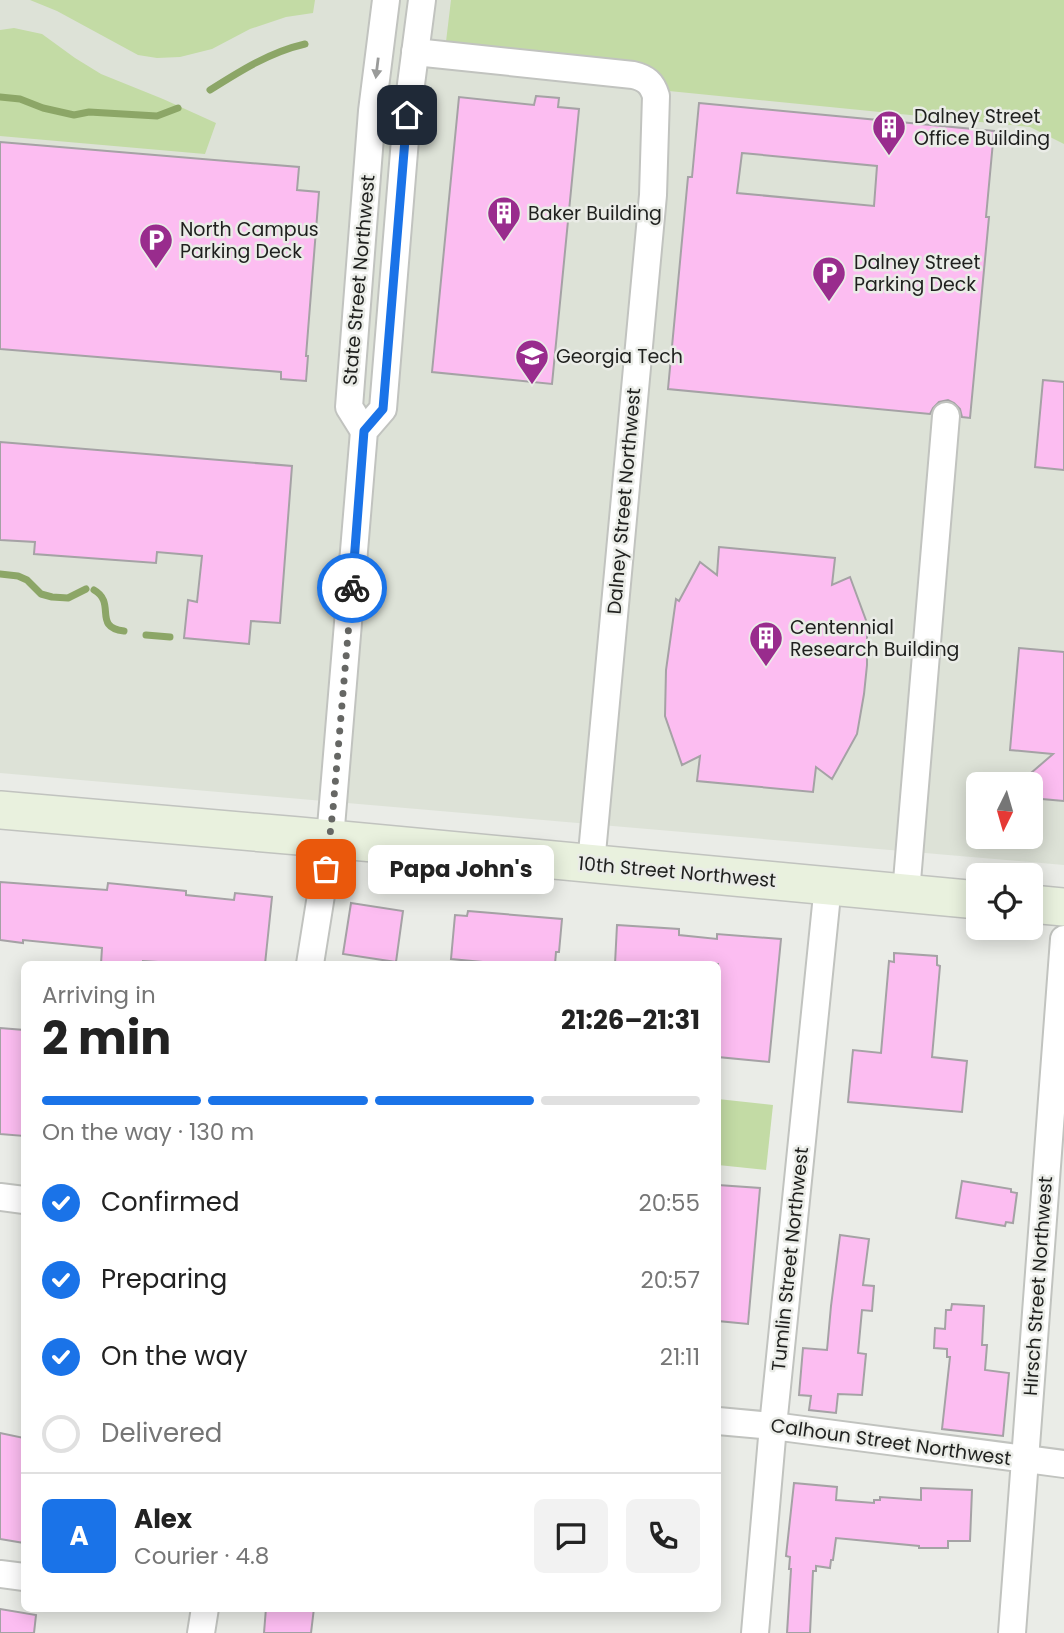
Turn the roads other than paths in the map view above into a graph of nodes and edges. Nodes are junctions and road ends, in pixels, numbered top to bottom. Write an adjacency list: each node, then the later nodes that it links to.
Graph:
1 (386, 0): 5 (street, State Street Northwest, one-way to 5)
2 (422, 0): 3 (street, State Street Northwest)
3 (415, 52): 5 (street, State Street Northwest); 8 (street, Dalney Street Northwest)
4 (946, 416): 10 (street)
5 (364, 431): 7 (street)
6 (0, 810): 7 (main road, 10th Street Northwest)
7 (330, 839): 8 (main road, 10th Street Northwest); 15 (street)
8 (591, 864): 9 (main road, 10th Street Northwest)
9 (828, 885): 10 (main road, 10th Street Northwest); 20 (street, Tumlin Street Northwest)
10 (906, 893): 11 (main road, 10th Street Northwest)
11 (966, 899)
12 (1043, 905): 13 (main road)
13 (1064, 907)
14 (1064, 939): 16 (street, Hirsch Street Northwest)
15 (310, 961)
16 (1054, 1189): 21 (street, Hirsch Street Northwest)
17 (0, 1197): 18 (street)
18 (21, 1200)
19 (721, 1421): 20 (street, Calhoun Street Northwest)
20 (773, 1426): 21 (street, Calhoun Street Northwest); 27 (street, Tumlin Street Northwest)
21 (1025, 1460): 22 (street, Calhoun Street Northwest); 28 (street, Hirsch Street Northwest)
22 (1064, 1464)
23 (0, 1574): 24 (street)
24 (21, 1577)
25 (204, 1612): 26 (street)
26 (201, 1633)
27 (755, 1633)
28 (1012, 1633)

